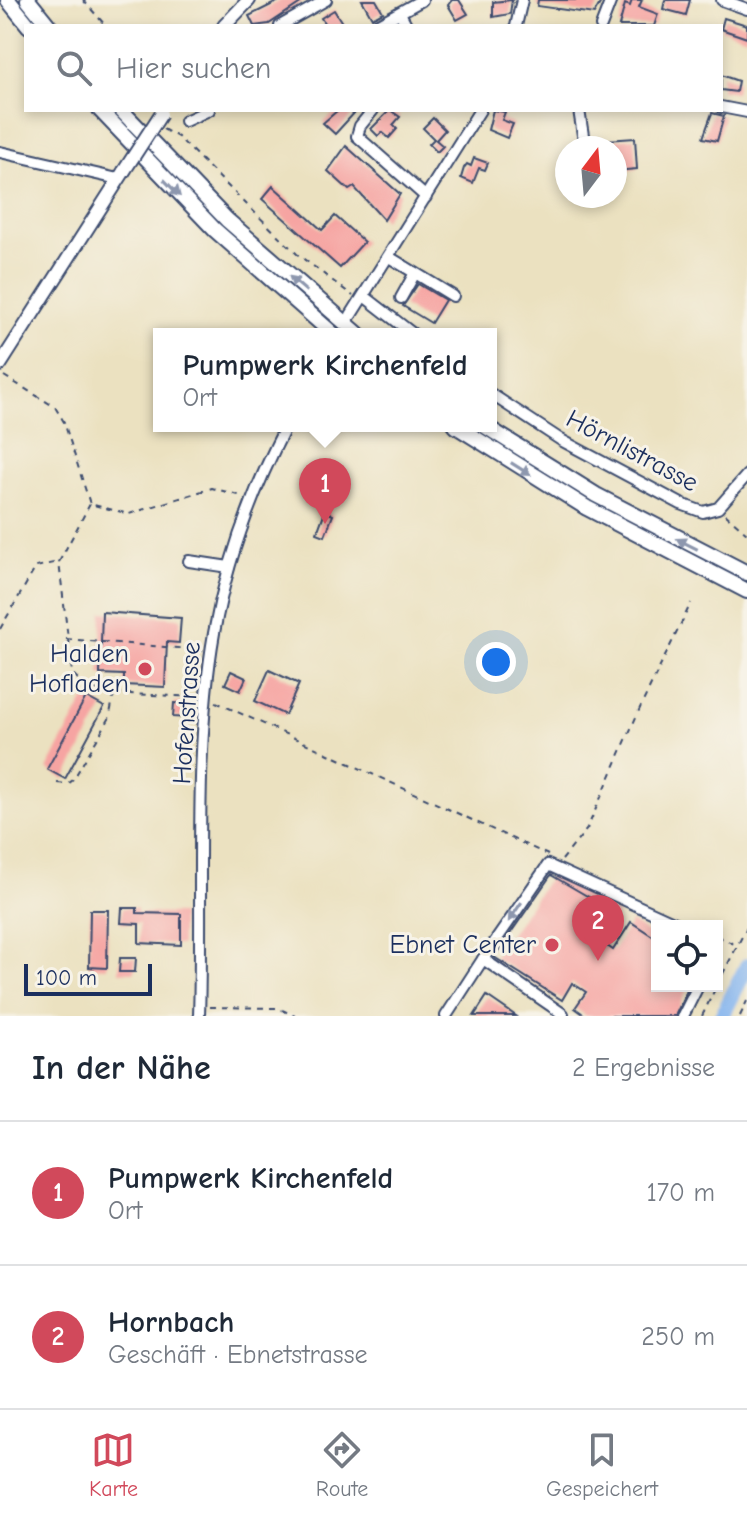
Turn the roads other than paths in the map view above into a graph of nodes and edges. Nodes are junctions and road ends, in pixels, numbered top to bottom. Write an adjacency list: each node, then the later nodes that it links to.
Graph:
1 (8, 0): 11 (highway)
2 (28, 0): 12 (highway)
3 (249, 0): 13 (main road)
4 (326, 0): 14 (street)
5 (422, 0): 10 (street)
6 (522, 0): 17 (street)
7 (611, 0): 18 (street)
8 (722, 0): 9 (street)
9 (747, 9)
10 (400, 13): 15 (street); 16 (street)
11 (27, 24)
12 (47, 24)
13 (226, 24)
14 (284, 24)
15 (379, 24)
16 (406, 24)
17 (516, 24)
18 (602, 24)
19 (723, 107): 26 (street)
20 (102, 112): 39 (highway, one-way to 39)
21 (123, 112): 40 (highway, one-way to 21)
22 (205, 112): 28 (street)
23 (371, 112): 32 (street)
24 (479, 112): 32 (street)
25 (579, 112): 29 (street)
26 (747, 112)
27 (161, 116): 31 (main road, bridge)
28 (185, 121)
29 (583, 136)
30 (0, 152): 31 (street)
31 (121, 175): 42 (main road)
32 (426, 197): 33 (street)
33 (389, 257): 34 (street); 37 (street)
34 (415, 273): 35 (street); 36 (street)
35 (453, 296)
36 (401, 298)
37 (362, 299): 38 (street); 41 (street)
38 (351, 315)
39 (326, 328)
40 (351, 328)
41 (404, 328)
42 (0, 365)
43 (497, 398): 47 (street, Hörnlistrasse)
44 (283, 432): 49 (street, Hofenstrasse)
45 (466, 432): 51 (highway, one-way to 51)
46 (495, 432): 50 (highway, one-way to 46)
47 (747, 475)
48 (189, 561): 49 (street)
49 (229, 567): 55 (street, Hofenstrasse)
50 (747, 573)
51 (747, 591)
52 (669, 920): 53 (street, one-way to 53)
53 (483, 959): 56 (street); 57 (street)
54 (695, 992): 58 (street)
55 (200, 1011)
56 (562, 1015)
57 (446, 1016)
58 (683, 1016)

